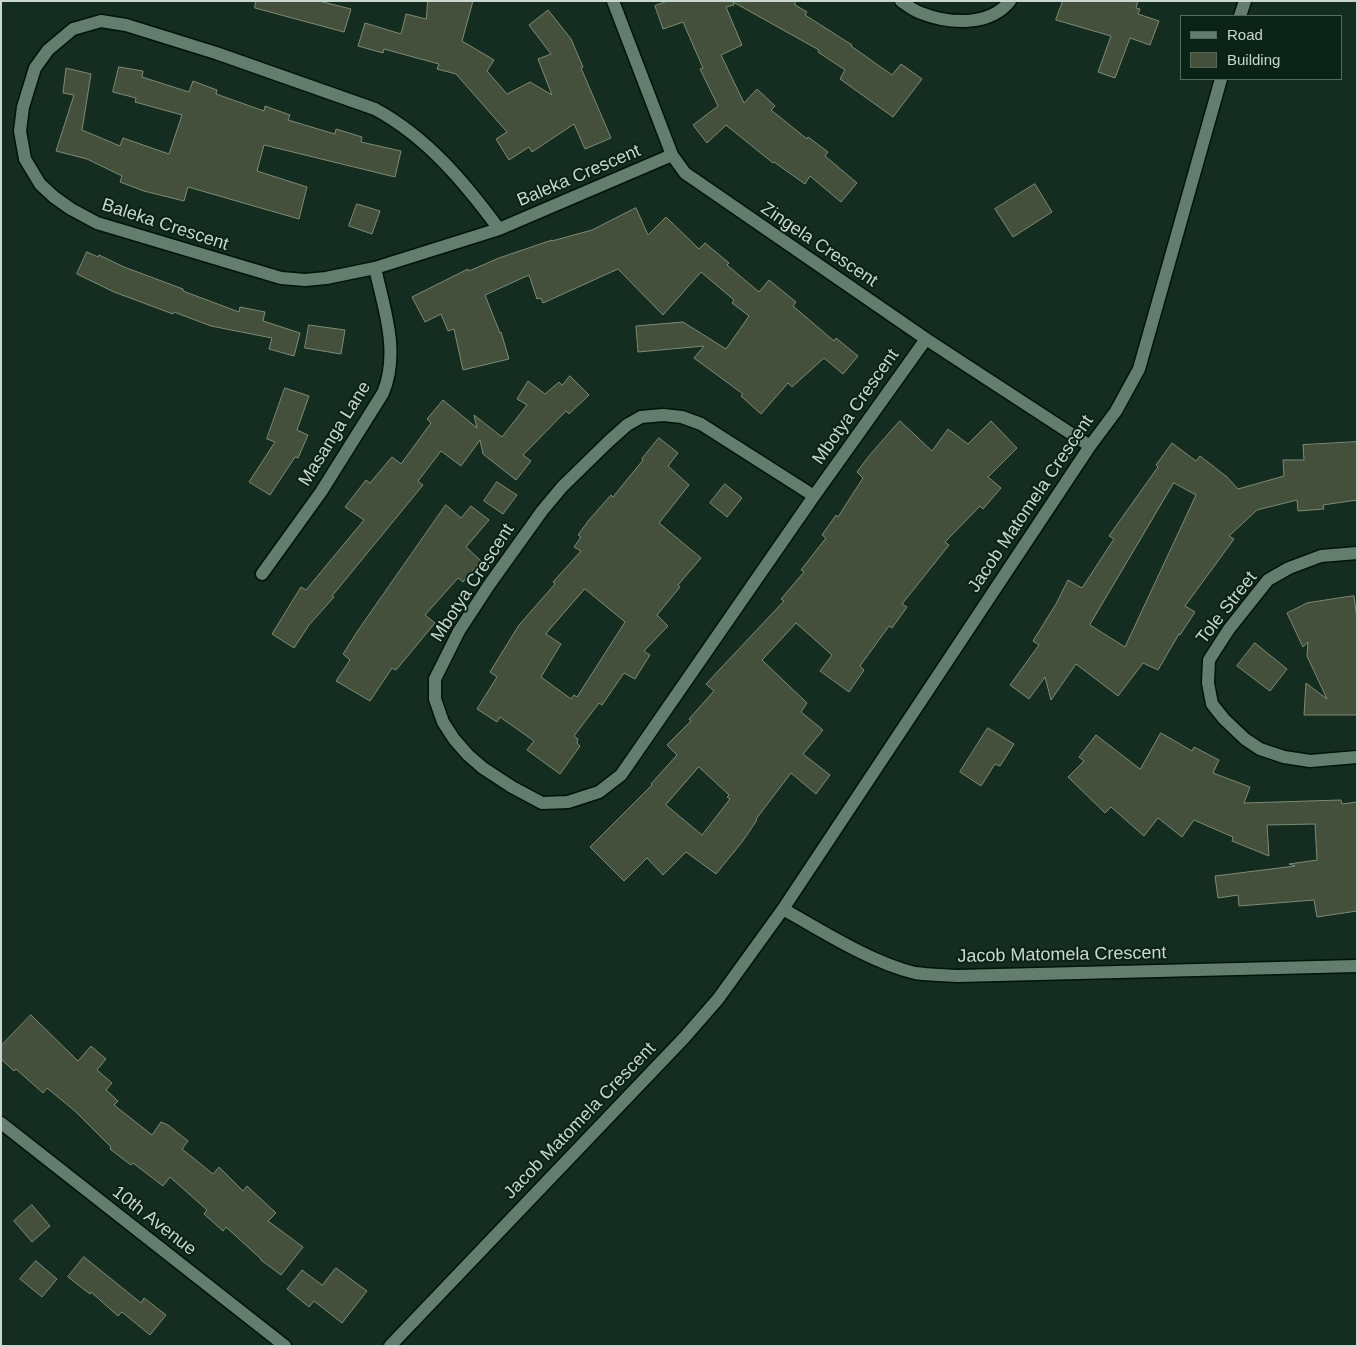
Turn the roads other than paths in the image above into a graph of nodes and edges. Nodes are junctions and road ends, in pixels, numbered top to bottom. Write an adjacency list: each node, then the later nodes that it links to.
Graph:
1 (614, 1): 7 (street, Zingela Crescent)
2 (901, 1): 3 (street)
3 (1010, 1)
4 (1245, 1): 5 (street)
5 (1240, 15)
6 (1221, 80): 11 (street, Jacob Matomela Crescent)
7 (672, 155): 8 (street, Baleka Crescent); 10 (street, Zingela Crescent)
8 (499, 229): 9 (street, Baleka Crescent); 9 (street, Baleka Crescent)
9 (375, 268): 14 (street, Masanga Lane)
10 (926, 339): 11 (street, Zingela Crescent); 12 (street, Mbotya Crescent)
11 (1090, 446): 16 (street, Jacob Matomela Crescent)
12 (814, 496): 12 (street, Mbotya Crescent)
13 (1357, 553): 15 (street, Tole Street)
14 (262, 574)
15 (1357, 757)
16 (783, 909): 17 (street, Jacob Matomela Crescent); 20 (street, Jacob Matomela Crescent)
17 (1357, 966)
18 (1, 1123): 19 (street, 10th Avenue)
19 (285, 1346)
20 (390, 1346)

